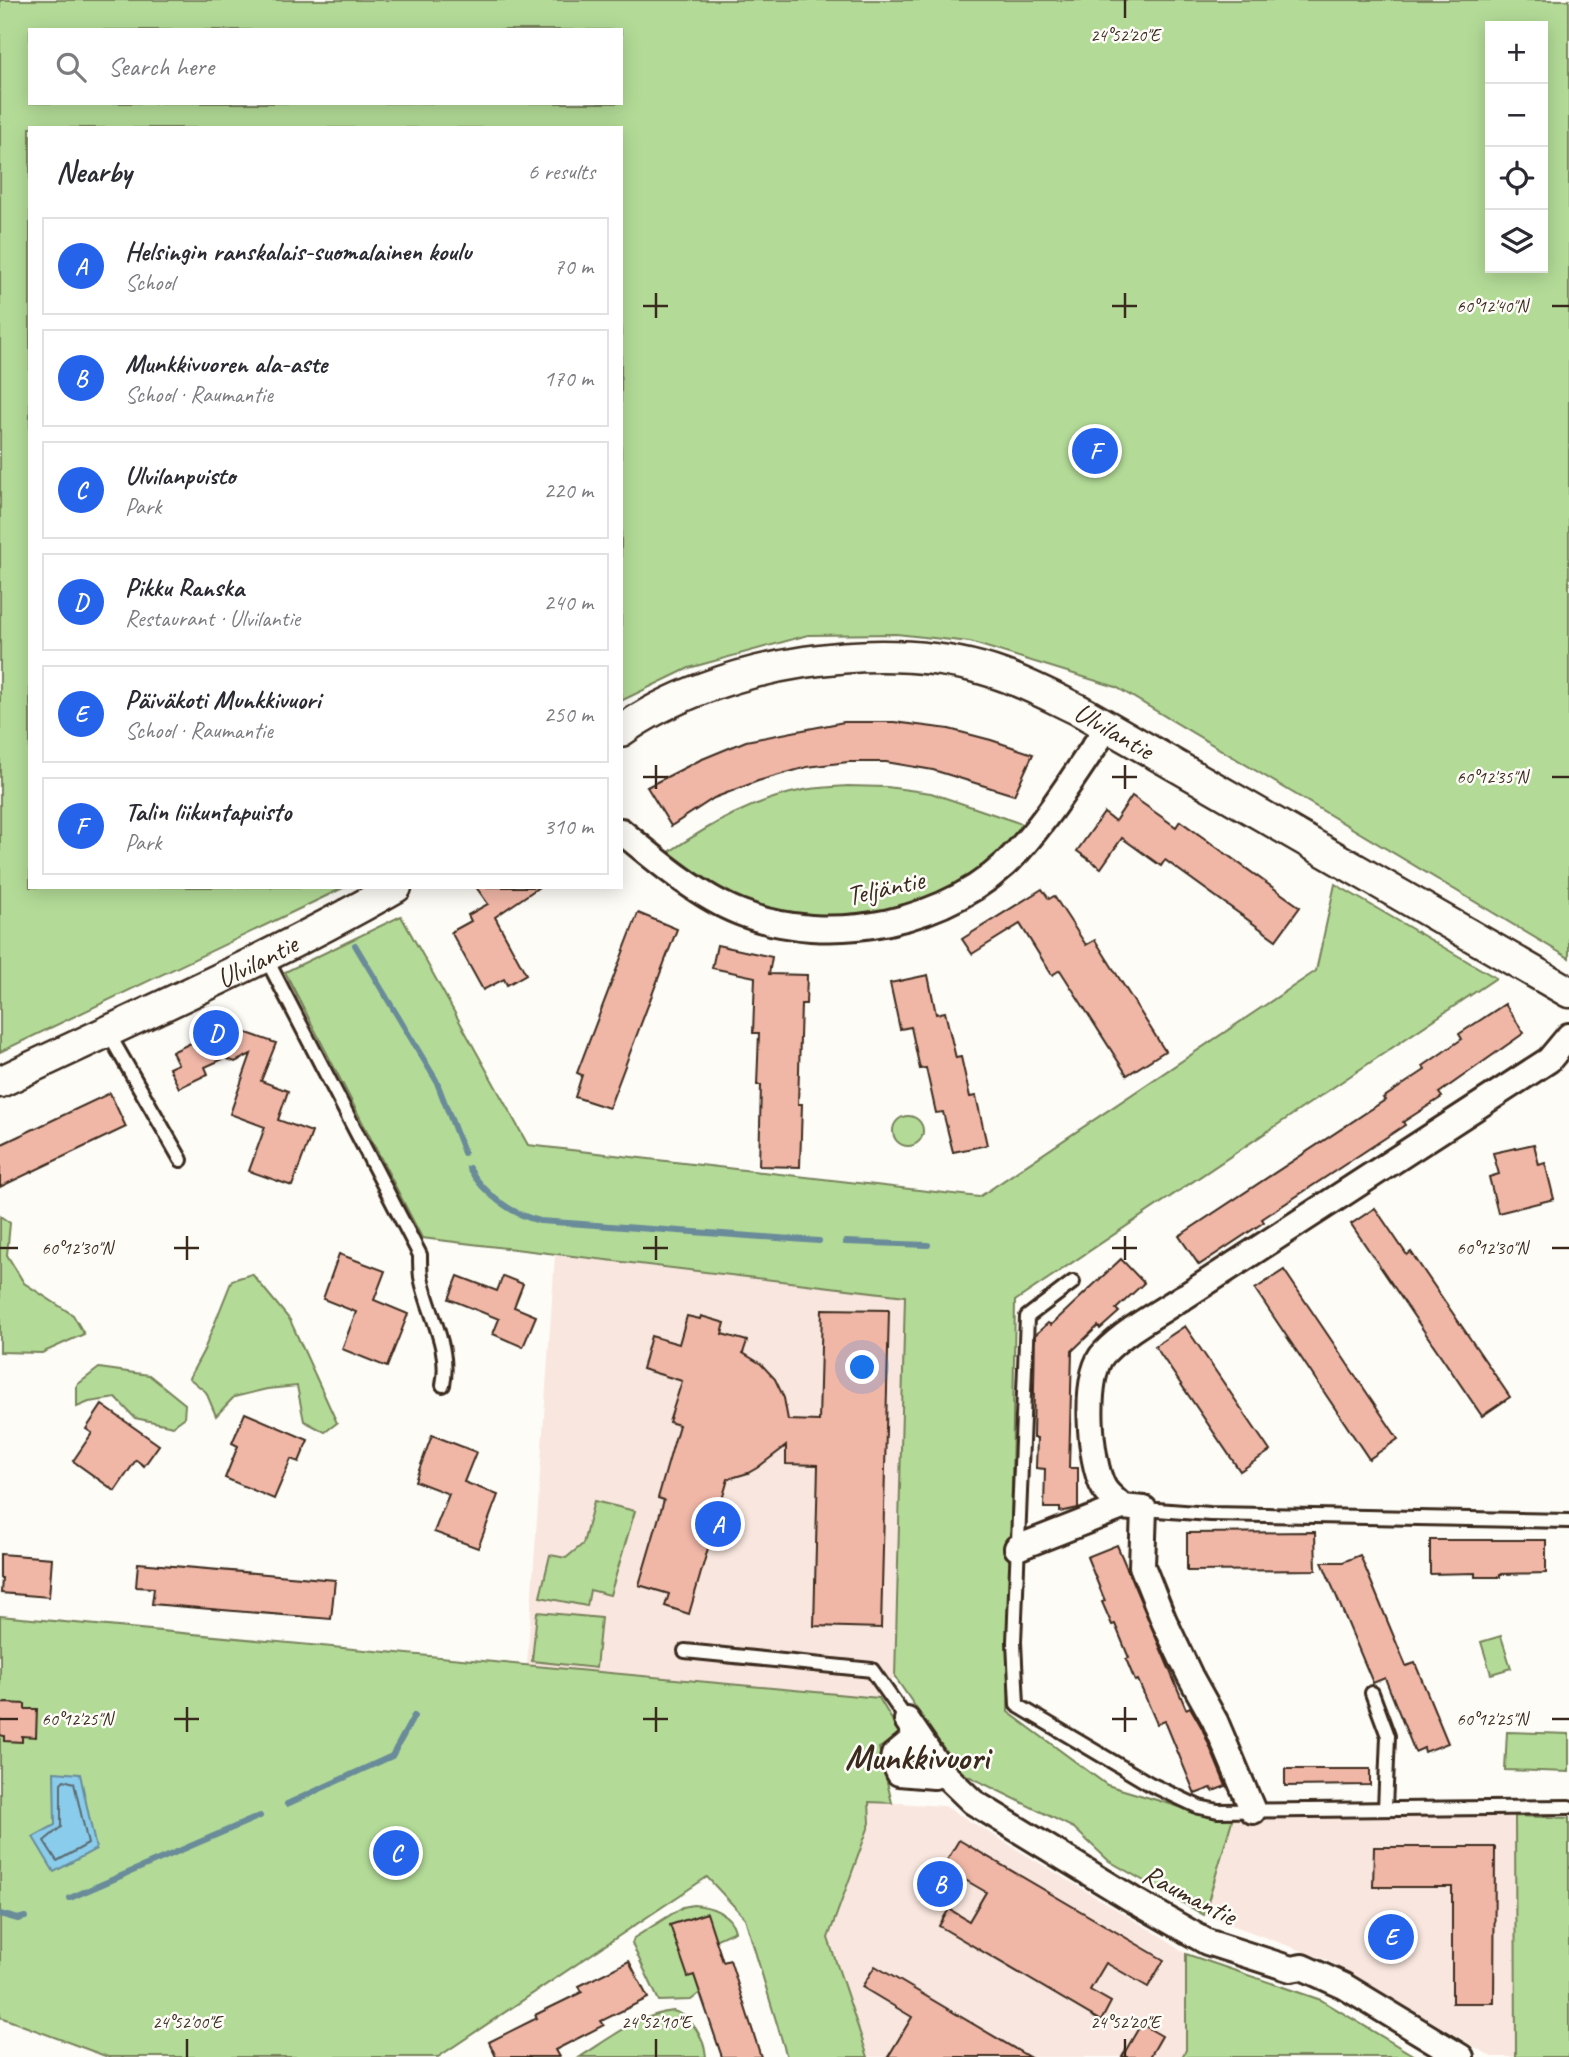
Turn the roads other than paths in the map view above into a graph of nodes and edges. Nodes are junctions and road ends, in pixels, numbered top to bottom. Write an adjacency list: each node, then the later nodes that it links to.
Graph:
1 (1108, 726): 2 (street, Ulvilantie); 3 (street, Teljäntie); 6 (street, Ulvilantie)
2 (623, 730)
3 (623, 832)
4 (393, 889): 5 (street, Ulvilantie)
5 (264, 956): 7 (street, Ulvilantie); 12 (lane)
6 (1569, 992)
7 (107, 1031): 9 (street, Ulvilantie); 10 (lane)
8 (1569, 1036): 13 (street)
9 (0, 1082)
10 (181, 1160)
11 (1073, 1282): 15 (lane)
12 (443, 1385)
13 (1133, 1508): 14 (lane); 15 (street); 22 (street)
14 (1569, 1521)
15 (1017, 1548): 22 (lane)
16 (685, 1651): 18 (lane)
17 (1372, 1693): 21 (lane)
18 (911, 1728): 19 (street, Raumantie); 19 (street)
19 (943, 1773): 23 (street, Raumantie)
20 (1569, 1807): 21 (lane)
21 (1385, 1809): 22 (lane)
22 (1253, 1811)
23 (1461, 2057)

